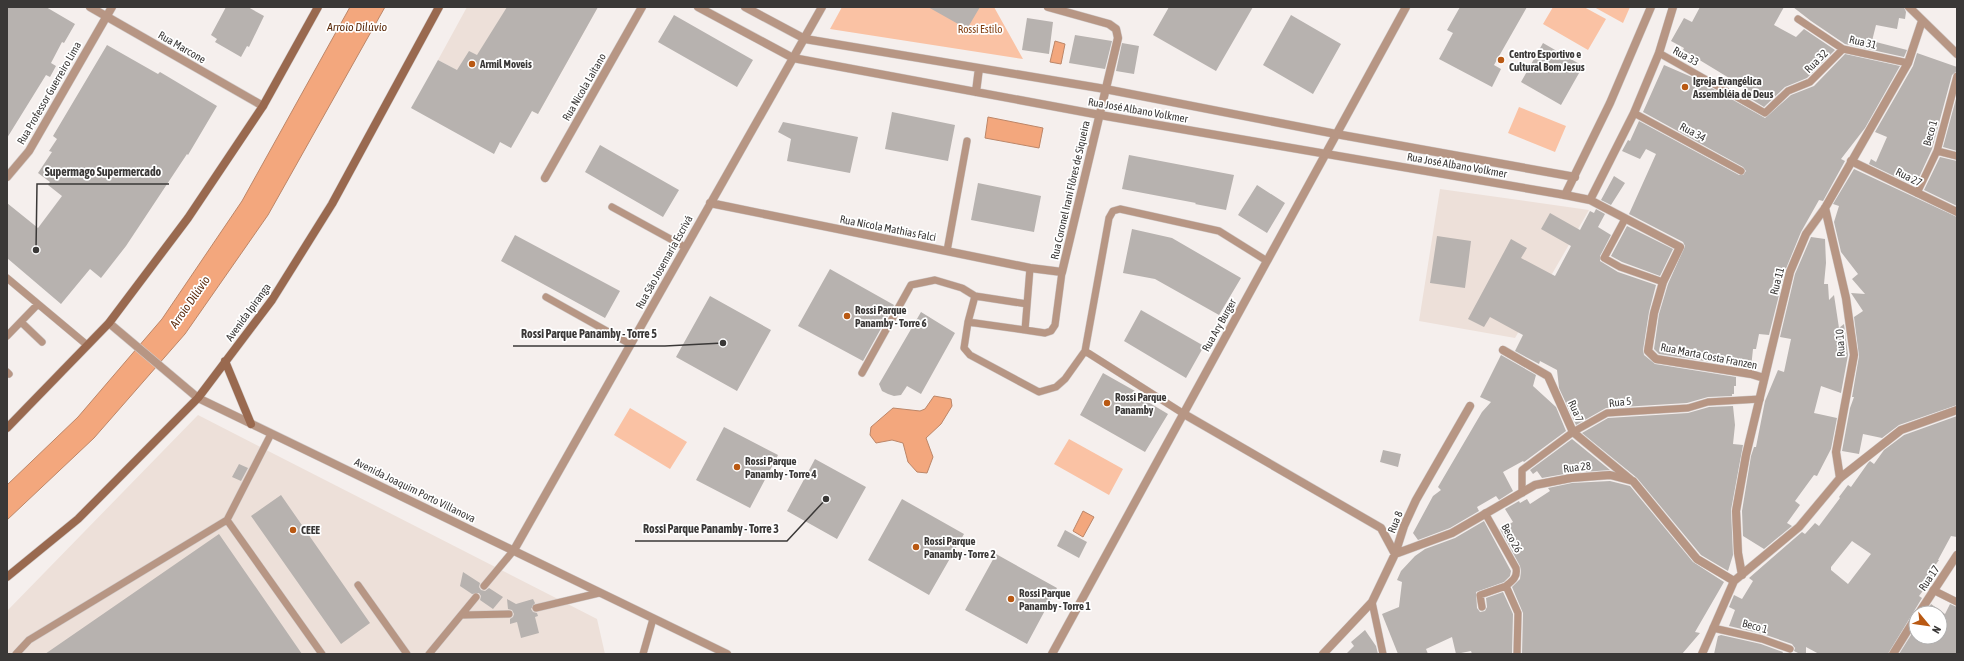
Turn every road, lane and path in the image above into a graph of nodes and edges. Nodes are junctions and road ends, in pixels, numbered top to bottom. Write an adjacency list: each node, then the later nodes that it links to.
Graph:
1 (90, 7): 14 (street, Rua Marcone)
2 (112, 7): 14 (street, Rua Professor Guerreiro Lima)
3 (318, 7): 27 (main road)
4 (440, 7): 70 (main road, Avenida Ipiranga)
5 (642, 7): 40 (street, Rua Nicola Laitano)
6 (698, 7): 21 (street, Rua José Albano Volkmer)
7 (745, 7): 17 (street, Rua José Albano Volkmer)
8 (822, 7): 17 (street, Rua São Josemaría Escrivá)
9 (1048, 7): 25 (street, Rua Coronel Irani Flôres de Siqueira)
10 (1406, 7): 31 (street, Rua Ary Burger)
11 (1651, 7): 39 (street)
12 (1673, 7): 19 (street)
13 (1908, 7): 16 (street)
14 (106, 17): 27 (street, Rua Marcone); 38 (street, Rua Professor Guerreiro Lima)
15 (1798, 19): 18 (lane, Rua 31)
16 (1922, 21): 20 (street); 22 (street, Rua 11)
17 (804, 39): 21 (street, Rua São Josemaría Escrivá); 23 (street, Rua José Albano Volkmer)
18 (1843, 49): 22 (lane, Rua 31); 29 (lane, Rua 32)
19 (1659, 53): 28 (street); 29 (lane, Rua 33)
20 (1957, 54)
21 (793, 58): 26 (street, Rua José Albano Volkmer); 44 (street, Rua São Josemaría Escrivá)
22 (1908, 63): 36 (street, Rua 11)
23 (979, 68): 25 (street, Rua José Albano Volkmer); 26 (street)
24 (1957, 76): 33 (lane, Beco 1)
25 (1105, 89): 30 (street, Rua Coronel Irani Flôres de Siqueira); 31 (street, Rua José Albano Volkmer)
26 (976, 92): 30 (street, Rua José Albano Volkmer)
27 (263, 106): 62 (main road)
28 (1634, 113): 37 (lane, Rua 34); 43 (street)
29 (1765, 113)
30 (1100, 115): 34 (street, Rua José Albano Volkmer); 53 (street, Rua Coronel Irani Flôres de Siqueira)
31 (1336, 134): 34 (street, Rua Ary Burger); 39 (street, Rua José Albano Volkmer)
32 (967, 141): 50 (lane)
33 (1937, 150): 35 (lane); 41 (lane, Beco 1)
34 (1326, 154): 42 (street, Rua José Albano Volkmer); 51 (street, Rua Ary Burger)
35 (1957, 156)
36 (1851, 161): 41 (street, Rua 27); 46 (street, Rua 11)
37 (1741, 171)
38 (7, 177)
39 (1575, 177): 42 (street)
40 (545, 178)
41 (1917, 193): 47 (street, Rua 27)
42 (1565, 195): 43 (street, Rua Marta Costa Franzen)
43 (1590, 200): 48 (street, Rua Marta Costa Franzen)
44 (710, 203): 49 (street, Rua São Josemaría Escrivá); 50 (street, Rua Nicola Mathias Falci)
45 (612, 207): 49 (lane)
46 (1825, 208): 72 (street, Rua 11); 82 (street, Rua 10)
47 (1957, 212)
48 (1625, 219): 55 (street, Rua Marta Costa Franzen); 55 (lane)
49 (685, 247): 66 (street, Rua São Josemaría Escrivá)
50 (947, 252): 52 (street, Rua Nicola Mathias Falci)
51 (1267, 261): 69 (lane); 77 (street, Rua Ary Burger)
52 (1030, 268): 53 (street, Rua Nicola Mathias Falci); 59 (lane)
53 (1062, 272): 63 (lane)
54 (7, 278): 58 (lane)
55 (1663, 282): 72 (street, Rua Marta Costa Franzen)
56 (975, 296): 59 (lane); 61 (lane); 71 (lane)
57 (546, 297): 66 (lane)
58 (38, 304): 60 (lane); 67 (lane)
59 (1027, 304): 63 (lane)
60 (21, 322): 64 (lane); 65 (lane)
61 (968, 322): 63 (lane); 69 (lane)
62 (109, 323): 67 (main road); 73 (street, Avenida Joaquim Porto Villanova)
63 (1025, 330)
64 (7, 336)
65 (42, 342)
66 (630, 344): 87 (street, Rua São Josemaría Escrivá)
67 (87, 345): 79 (main road)
68 (1503, 350): 80 (street, Rua 7)
69 (1086, 351): 77 (lane)
70 (225, 361): 73 (main road, Avenida Ipiranga); 78 (main road)
71 (862, 373)
72 (1764, 378): 74 (street, Rua 11)
73 (198, 398): 78 (street, Avenida Joaquim Porto Villanova); 91 (main road, Avenida Ipiranga)
74 (1760, 399): 80 (lane, Rua 5); 90 (street, Rua 11)
75 (1470, 406): 88 (street, Rua 8)
76 (1957, 410): 82 (street)
77 (1184, 414): 88 (street); 117 (street, Rua Ary Burger)
78 (251, 424): 81 (street, Avenida Joaquim Porto Villanova)
79 (7, 428)
80 (1574, 432): 83 (street, Rua 7); 84 (lane, Rua 5)
81 (271, 434): 86 (lane); 87 (street, Avenida Joaquim Porto Villanova)
82 (1840, 478): 90 (street)
83 (1633, 481): 84 (street, Rua 28); 92 (street)
84 (1522, 493): 85 (street, Rua 28)
85 (1486, 513): 88 (street, Rua 28); 95 (lane, Beco 26)
86 (227, 520): 111 (lane); 112 (lane)
87 (514, 550): 94 (lane); 97 (street, Avenida Joaquim Porto Villanova)
88 (1395, 554): 99 (street, Rua 8)
89 (1957, 555): 96 (street, Rua 17)
90 (1742, 575): 92 (street)
91 (7, 578)
92 (1734, 581): 107 (street)
93 (358, 585): 113 (lane)
94 (484, 586)
95 (1506, 586): 102 (lane); 120 (lane)
96 (1934, 590): 100 (lane); 101 (street, Rua 17)
97 (599, 593): 103 (lane); 106 (street, Avenida Joaquim Porto Villanova)
98 (476, 597): 105 (lane)
99 (1372, 602): 118 (street, Rua 8); 119 (lane)
100 (1957, 602)
101 (1924, 605)
102 (1482, 607)
103 (536, 608)
104 (509, 614): 105 (lane)
105 (462, 615): 114 (lane)
106 (653, 619): 115 (lane); 116 (street, Avenida Joaquim Porto Villanova)
107 (1713, 628): 109 (lane, Beco 1); 121 (street)
108 (1908, 631): 110 (street)
109 (1790, 649)
110 (1895, 653)
111 (16, 654)
112 (322, 654)
113 (407, 654)
114 (429, 654)
115 (642, 654)
116 (727, 654)
117 (1052, 654)
118 (1323, 654)
119 (1383, 654)
120 (1517, 654)
121 (1702, 654)

